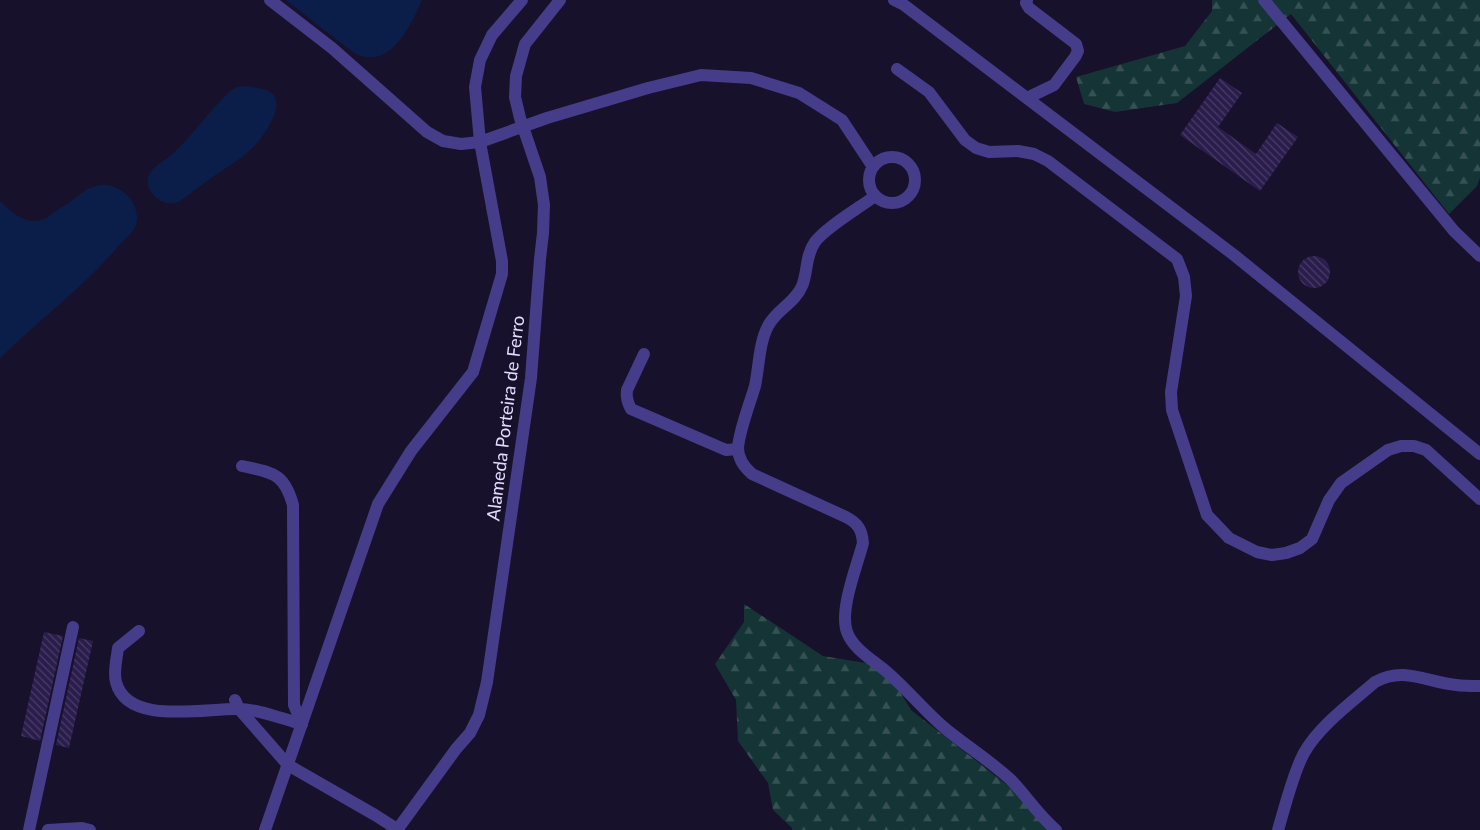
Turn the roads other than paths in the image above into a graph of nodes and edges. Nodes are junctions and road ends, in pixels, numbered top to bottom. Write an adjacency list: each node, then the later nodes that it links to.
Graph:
1 (270, 0): 9 (street)
2 (522, 0): 9 (street)
3 (560, 0): 28 (street, Alameda Porteira de Ferro)
4 (894, 0): 8 (street)
5 (1027, 0): 8 (street)
6 (1264, 0): 12 (street)
7 (896, 69): 17 (street)
8 (1027, 98): 15 (street)
9 (480, 142): 10 (street); 22 (street)
10 (873, 167): 11 (street); 11 (street)
11 (875, 196): 14 (street)
12 (1480, 256)
13 (644, 354): 14 (street)
14 (738, 449): 29 (street)
15 (1480, 454)
16 (242, 466): 22 (street)
17 (1480, 499)
18 (73, 627): 24 (street)
19 (139, 631): 21 (street)
20 (1480, 686): 30 (street)
21 (237, 704): 22 (street); 23 (street)
22 (302, 724): 23 (street)
23 (288, 765): 27 (street); 28 (street)
24 (29, 830)
25 (48, 830): 26 (street)
26 (90, 830)
27 (266, 830)
28 (397, 830)
29 (1056, 830)
30 (1278, 830)

